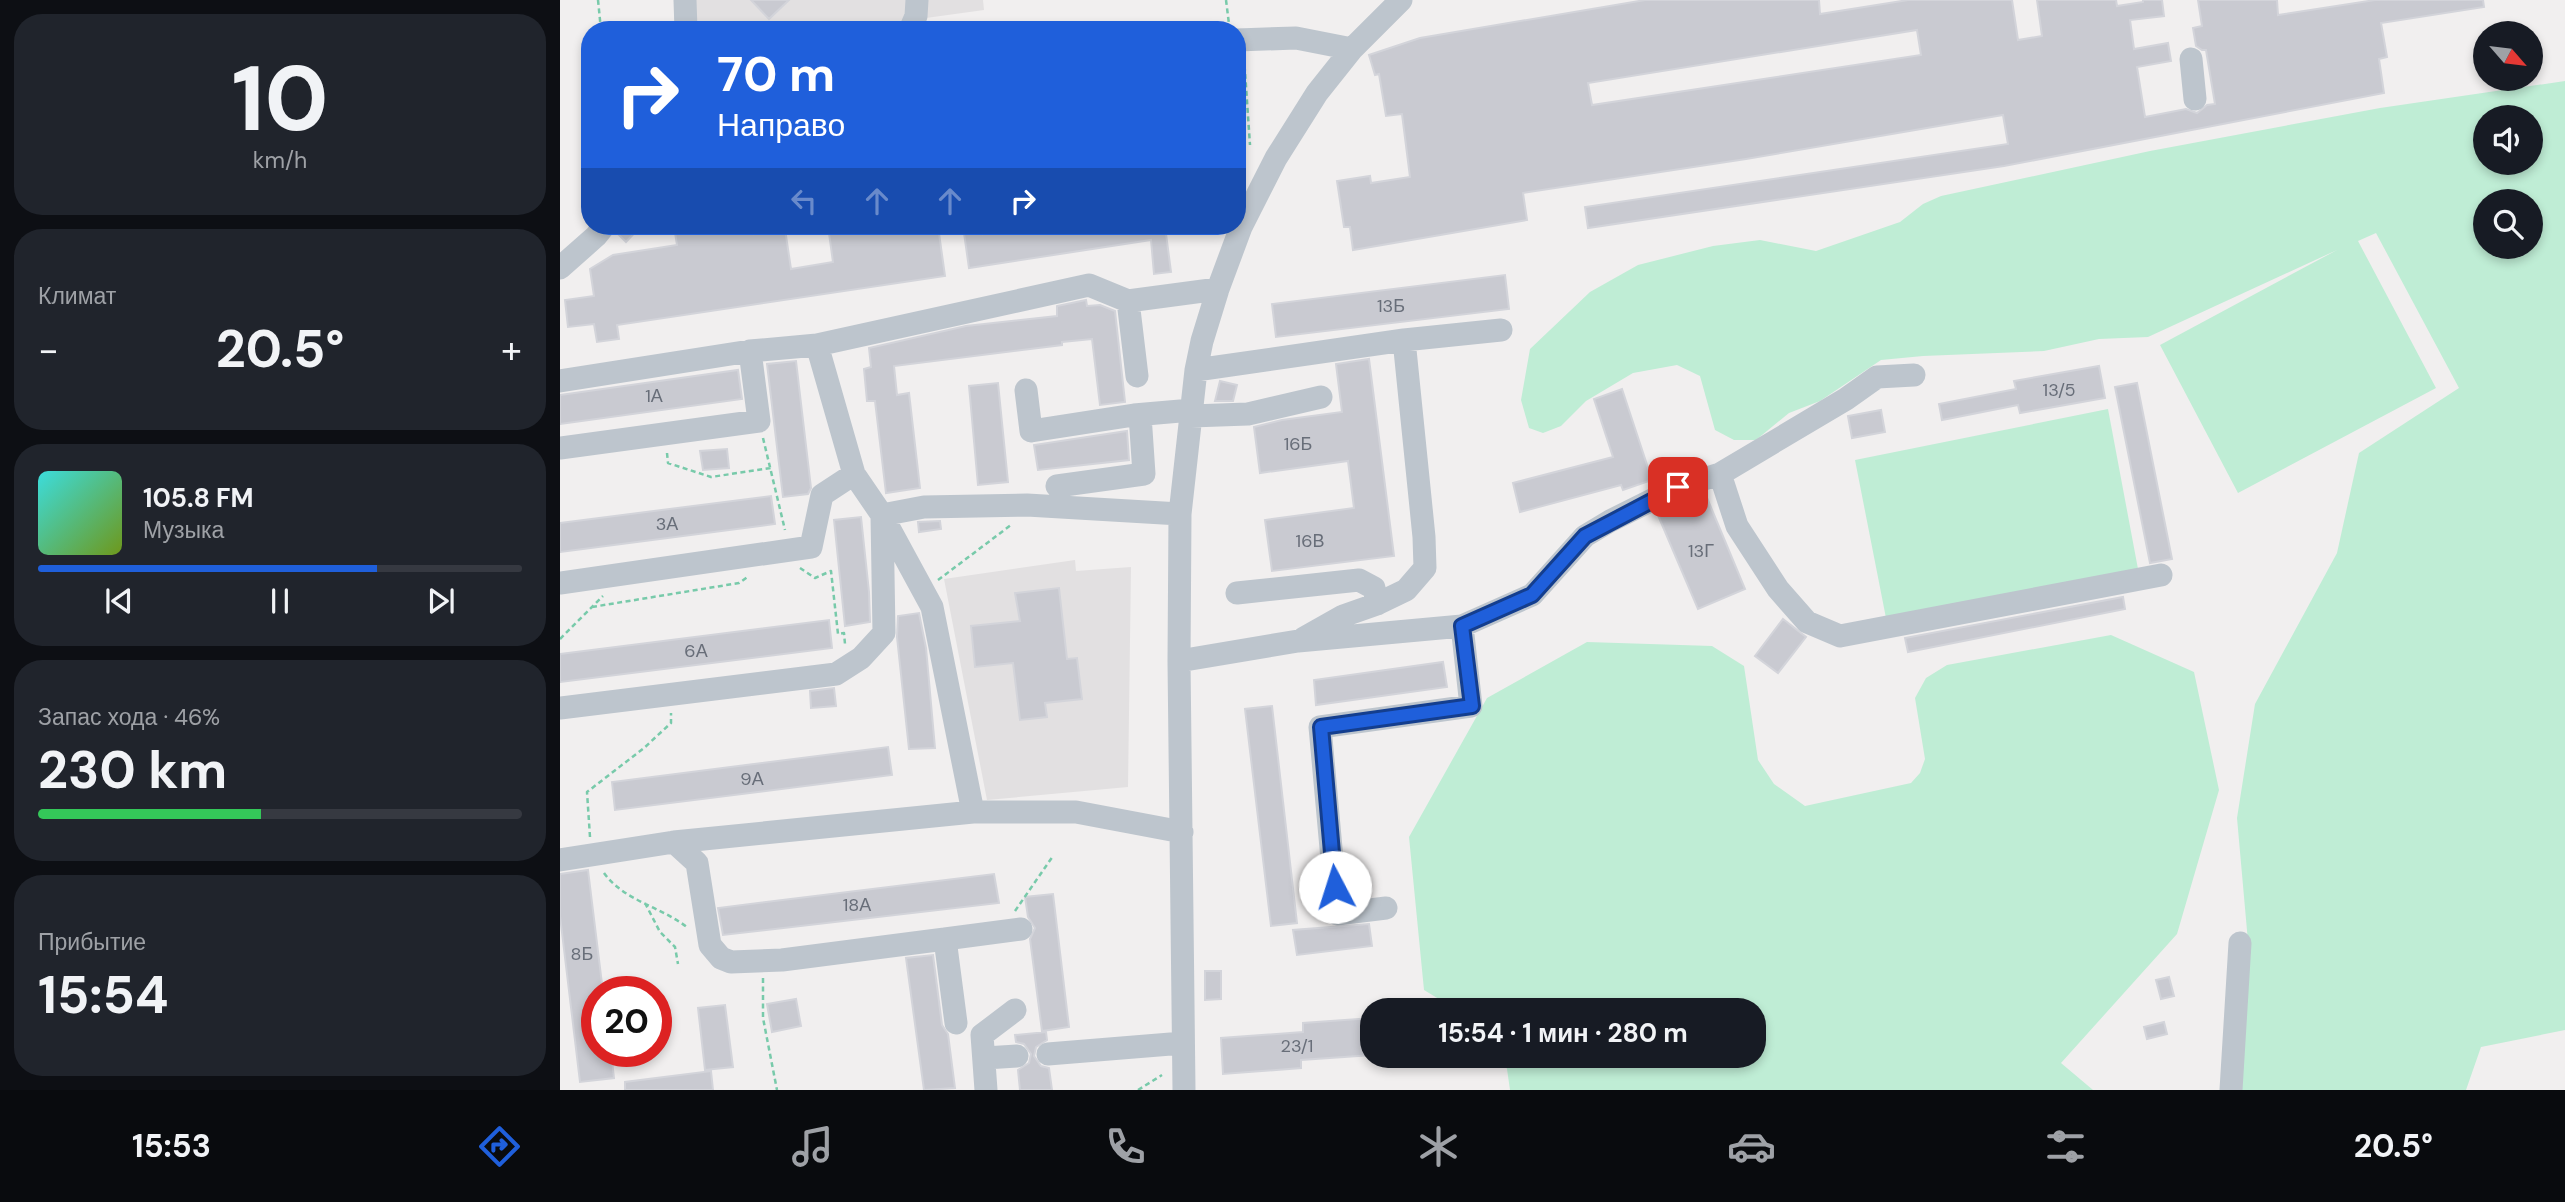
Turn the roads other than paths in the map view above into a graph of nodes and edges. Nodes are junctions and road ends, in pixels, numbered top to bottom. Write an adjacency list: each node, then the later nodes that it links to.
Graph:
1 (685, 0): 4 (street)
2 (917, 0): 5 (street)
3 (1401, 0): 7 (street)
4 (686, 21)
5 (914, 21)
6 (1246, 37): 7 (street)
7 (1352, 49): 10 (street)
8 (2191, 59): 9 (street)
9 (2196, 99)
10 (1246, 217)
11 (597, 235): 13 (street)
12 (1238, 235): 14 (street)
13 (560, 268)
14 (1218, 289): 15 (street); 20 (street)
15 (1128, 301): 18 (street); 22 (street)
16 (1501, 330): 17 (street)
17 (1404, 341): 20 (street); 37 (street)
18 (817, 345): 19 (street); 29 (street)
19 (750, 351): 23 (street); 28 (street)
20 (1196, 370): 26 (street)
21 (1914, 375): 30 (street)
22 (1137, 376)
23 (560, 381)
24 (1026, 390): 27 (street)
25 (1321, 397): 26 (street)
26 (1191, 413): 27 (street); 32 (street)
27 (1140, 415): 31 (street)
28 (560, 448)
29 (854, 474): 33 (street); 35 (street)
30 (1720, 474): 34 (street); 38 (street)
31 (1057, 486)
32 (1180, 514): 33 (street); 40 (street)
33 (882, 515): 41 (street); 42 (street)
34 (2161, 575)
35 (560, 583)
36 (1237, 593): 37 (street)
37 (1377, 604): 39 (street)
38 (1462, 626): 39 (street); 46 (street)
39 (1298, 642): 40 (street)
40 (1179, 661): 43 (street)
41 (560, 708)
42 (973, 812): 43 (street); 44 (street)
43 (1182, 832): 52 (street)
44 (674, 842): 45 (street); 48 (street)
45 (560, 860)
46 (1386, 908)
47 (1011, 930): 48 (street)
48 (945, 939): 51 (street)
49 (2240, 943): 58 (street)
50 (1015, 1010): 55 (street)
51 (957, 1023)
52 (1183, 1044): 53 (street); 57 (street)
53 (1048, 1054)
54 (1017, 1056): 55 (street)
55 (985, 1058): 56 (street)
56 (986, 1090)
57 (1184, 1090)
58 (2231, 1090)

